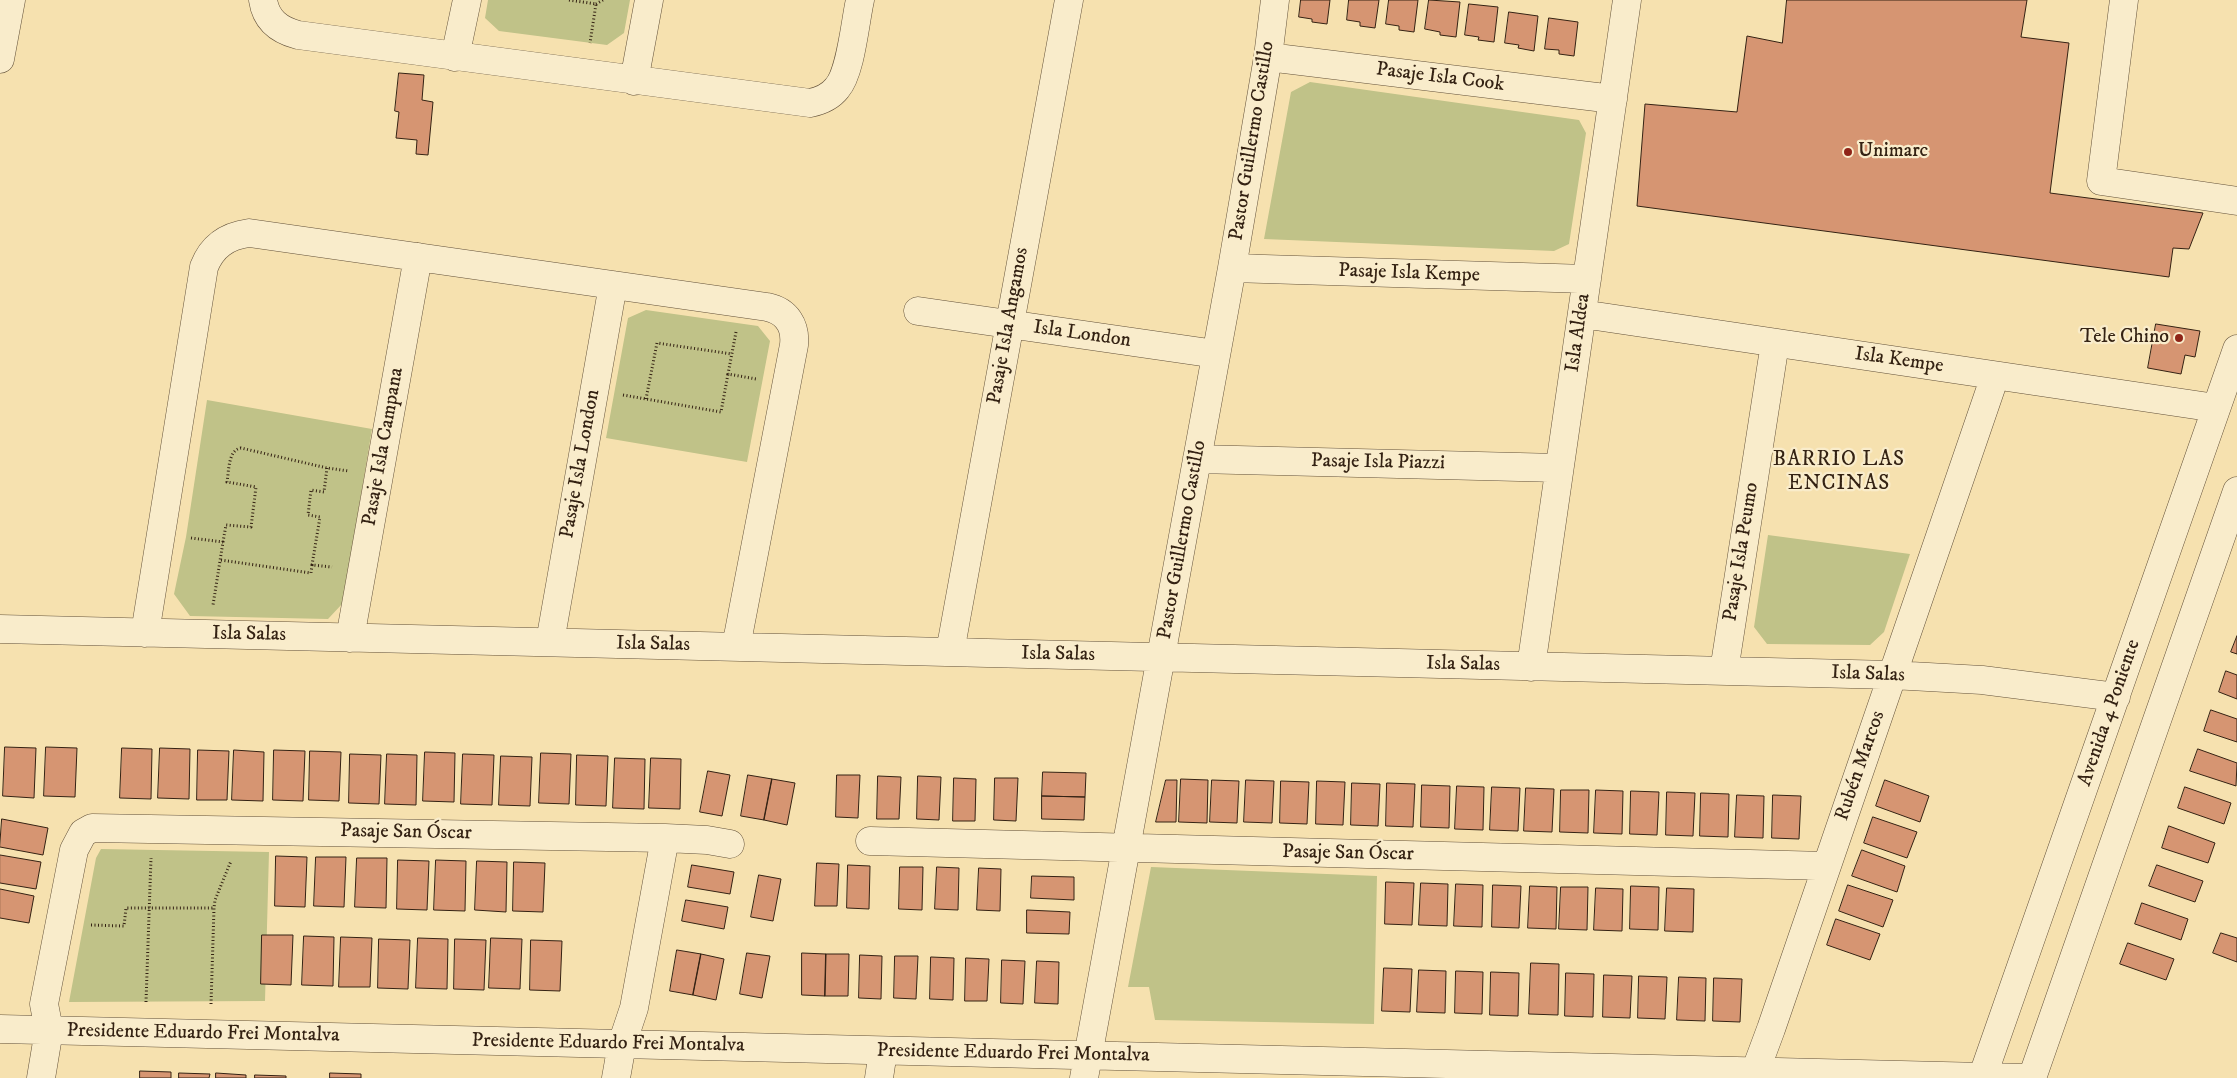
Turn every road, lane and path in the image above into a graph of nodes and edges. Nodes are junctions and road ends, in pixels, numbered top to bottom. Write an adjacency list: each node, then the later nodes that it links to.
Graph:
1 (11, 0): 16 (street)
2 (263, 0): 14 (street)
3 (467, 0): 14 (street)
4 (569, 0): 12 (path)
5 (603, 0): 12 (path)
6 (649, 0): 17 (street)
7 (860, 0): 17 (street)
8 (1069, 0): 26 (street, Pasaje Isla Angamos)
9 (1275, 0): 15 (street, Pastor Guillermo Castillo)
10 (1627, 0): 18 (street, Isla Aldea)
11 (2124, 0): 19 (street)
12 (596, 4): 13 (path)
13 (590, 44)
14 (456, 57): 17 (street)
15 (1268, 57): 18 (street, Pasaje Isla Cook); 21 (street, Pastor Guillermo Castillo)
16 (0, 59)
17 (634, 81)
18 (1613, 100): 22 (street, Isla Aldea)
19 (2237, 201)
20 (418, 257): 23 (street); 43 (street); 51 (street, Pasaje Isla Campana)
21 (1232, 268): 22 (street, Pasaje Isla Kempe); 31 (street, Pastor Guillermo Castillo)
22 (1587, 279): 25 (street, Isla Aldea)
23 (613, 285): 52 (street, Pasaje Isla London); 53 (street)
24 (918, 311): 26 (street, Isla London)
25 (1582, 314): 28 (street, Isla Kempe); 40 (street, Isla Aldea)
26 (1010, 324): 31 (street, Isla London); 54 (street, Pasaje Isla Angamos)
27 (737, 331): 30 (path)
28 (1775, 343): 33 (street, Isla Kempe); 57 (street, Pasaje Isla Peumo)
29 (2237, 349): 37 (street, Avenida 4 Poniente)
30 (732, 354): 32 (path); 36 (path)
31 (1216, 354): 38 (street, Pastor Guillermo Castillo)
32 (728, 374): 34 (path); 36 (path)
33 (1995, 376): 37 (street, Isla Kempe); 58 (street, Rubén Marcos)
34 (762, 380)
35 (615, 394): 36 (path)
36 (646, 399)
37 (2216, 408): 59 (street, Avenida 4 Poniente)
38 (1197, 459): 40 (street, Pasaje Isla Piazzi); 55 (street, Pastor Guillermo Castillo)
39 (327, 468): 41 (path); 44 (path); 46 (path)
40 (1559, 468): 56 (street, Isla Aldea)
41 (355, 471)
42 (2237, 491): 83 (street)
43 (160, 536): 44 (path); 49 (street)
44 (223, 542): 45 (path)
45 (221, 560): 46 (path); 50 (path)
46 (312, 565): 47 (path)
47 (340, 568)
48 (0, 629): 49 (street, Isla Salas)
49 (145, 632): 50 (street, Isla Salas)
50 (203, 634): 51 (street, Isla Salas)
51 (350, 638): 52 (street, Isla Salas)
52 (550, 642): 53 (street, Isla Salas)
53 (736, 647): 54 (street, Isla Salas)
54 (950, 652): 55 (street, Isla Salas)
55 (1162, 658): 56 (street, Isla Salas); 65 (street, Pastor Guillermo Castillo)
56 (1531, 667): 57 (street, Isla Salas)
57 (1724, 671): 58 (street, Isla Salas)
58 (1892, 675): 59 (street, Isla Salas); 66 (street, Rubén Marcos)
59 (2116, 697): 81 (street, Avenida 4 Poniente)
60 (153, 828): 61 (street, Pasaje San Óscar); 67 (path); 69 (street, Pasaje San Óscar)
61 (243, 830): 62 (street, Pasaje San Óscar); 68 (path)
62 (665, 838): 64 (street, Pasaje San Óscar); 74 (street)
63 (870, 841): 65 (street, Pasaje San Óscar)
64 (730, 844)
65 (1125, 848): 66 (street, Pasaje San Óscar); 76 (street, Pastor Guillermo Castillo)
66 (1826, 866): 77 (street, Rubén Marcos)
67 (149, 908): 68 (path); 69 (path); 72 (path)
68 (214, 908): 73 (path)
69 (60, 924): 71 (street)
70 (0, 1029): 71 (street, Presidente Eduardo Frei Montalva)
71 (49, 1030): 72 (street, Presidente Eduardo Frei Montalva); 78 (street)
72 (145, 1033): 73 (street, Presidente Eduardo Frei Montalva)
73 (210, 1034): 74 (street, Presidente Eduardo Frei Montalva)
74 (622, 1044): 75 (street, Presidente Eduardo Frei Montalva); 79 (street)
75 (883, 1051): 76 (street, Presidente Eduardo Frei Montalva); 80 (street)
76 (1086, 1067): 77 (street, Presidente Eduardo Frei Montalva)
77 (1753, 1075): 81 (street, Presidente Eduardo Frei Montalva)
78 (41, 1078)
79 (616, 1078)
80 (879, 1078)
81 (1983, 1078): 82 (street, Presidente Eduardo Frei Montalva)
82 (2025, 1078)
83 (2032, 1078)

